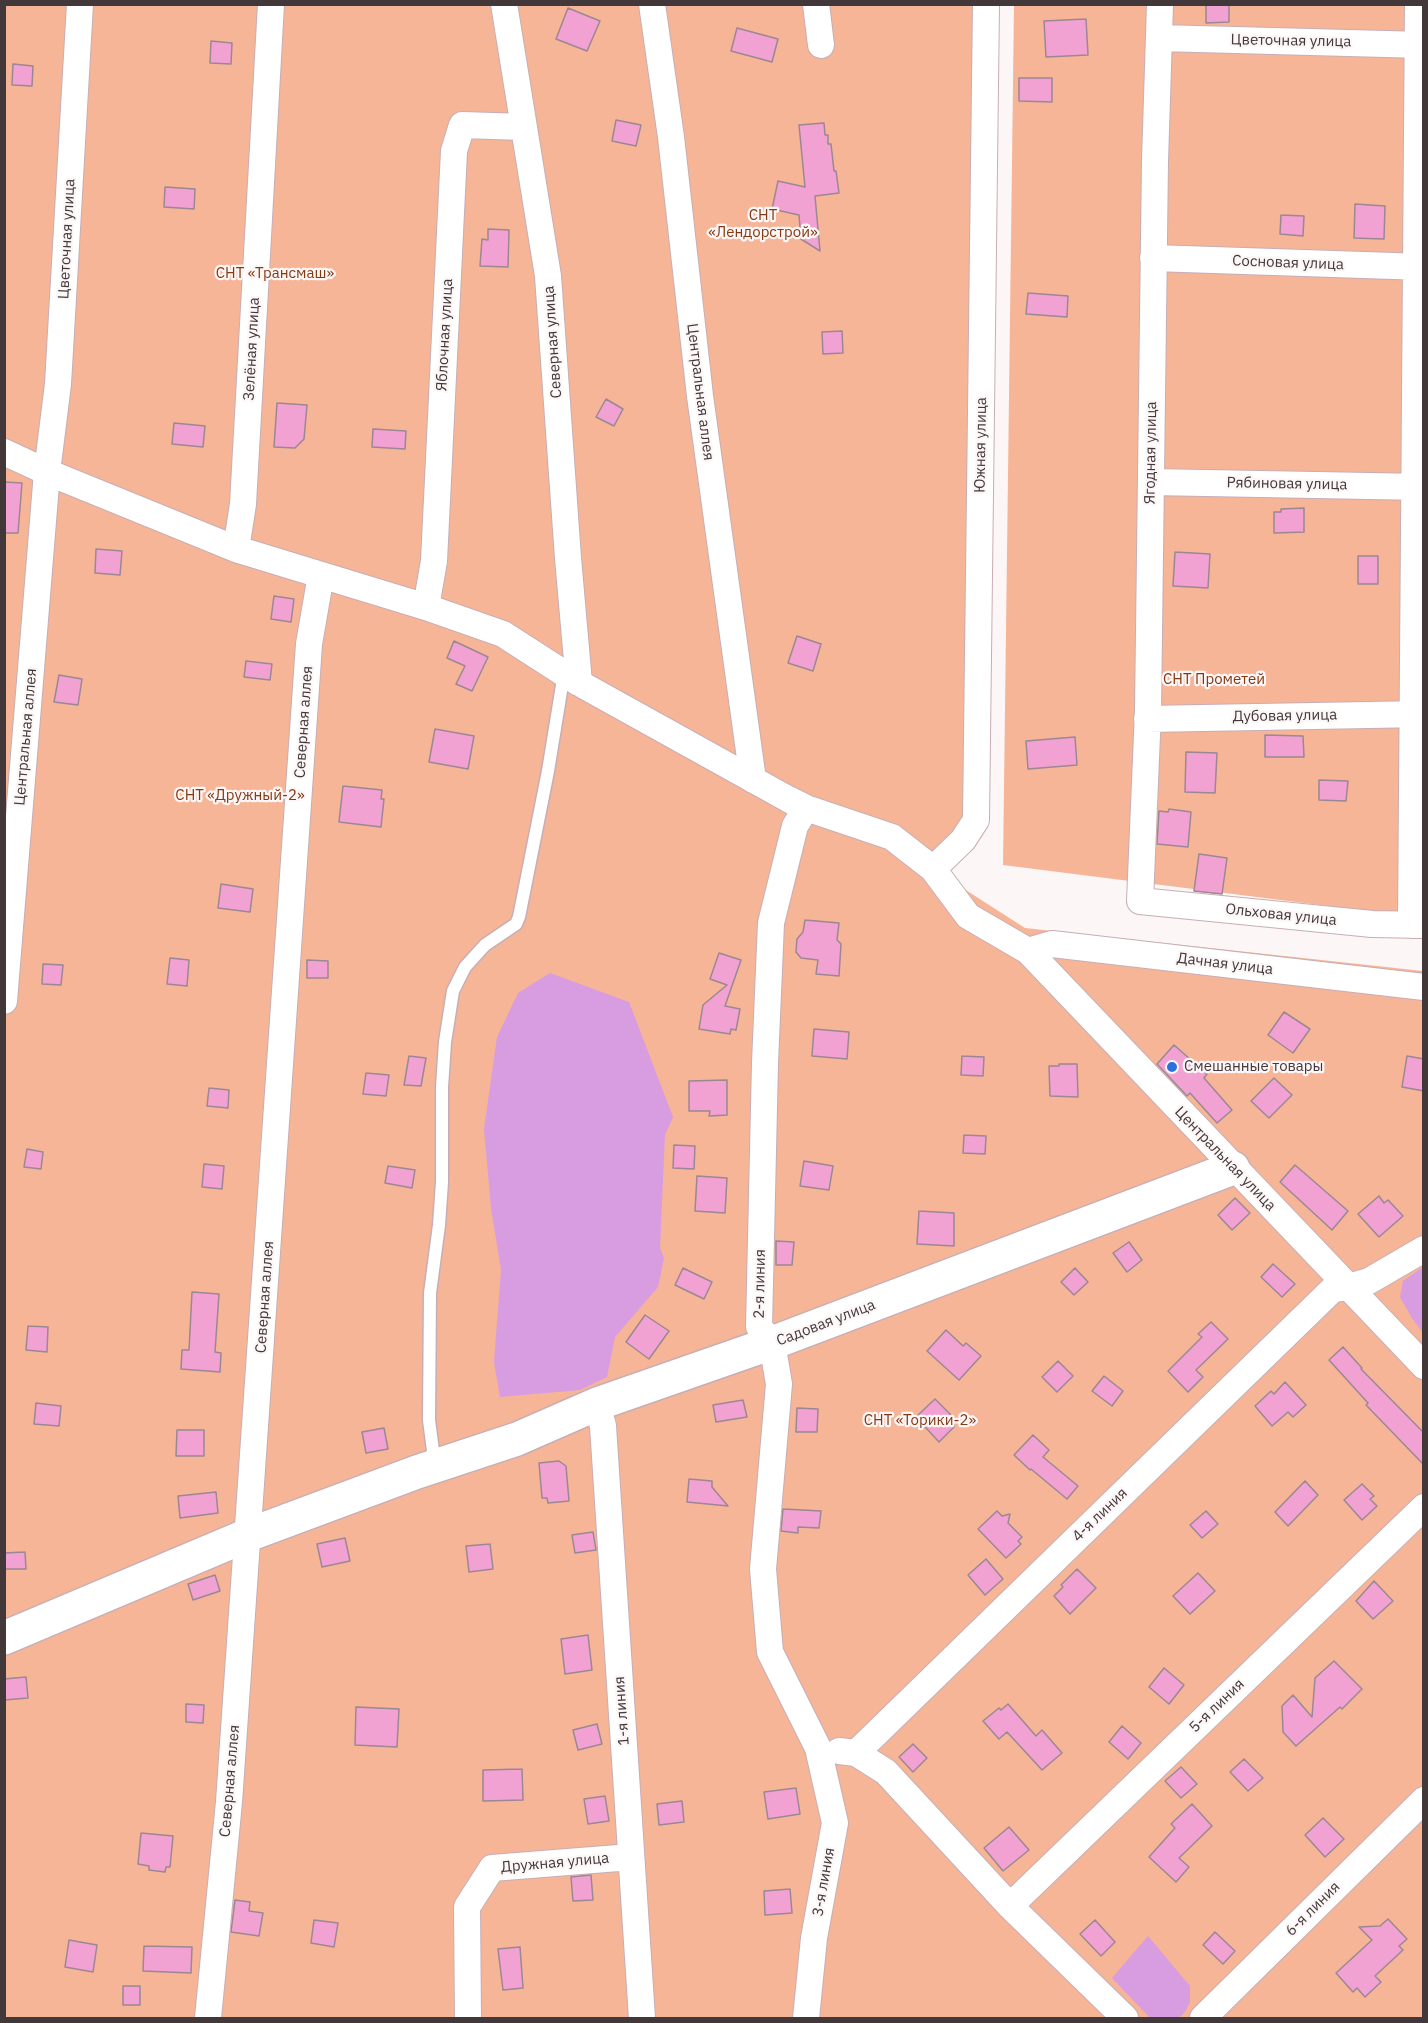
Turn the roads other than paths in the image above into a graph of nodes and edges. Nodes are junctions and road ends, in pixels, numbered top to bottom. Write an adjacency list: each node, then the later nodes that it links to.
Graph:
1 (80, 4): 16 (street, Цветочная улица)
2 (271, 4): 19 (street, Зелёная улица)
3 (504, 4): 12 (street, Северная улица)
4 (652, 4): 25 (street, Центральная аллея)
5 (816, 4): 11 (street)
6 (986, 4): 27 (street, Южная улица)
7 (1160, 4): 9 (street, Ягодная улица)
8 (1418, 4): 10 (street)
9 (1159, 38): 10 (street, Цветочная улица); 13 (street, Ягодная улица)
10 (1421, 44): 14 (street)
11 (821, 45)
12 (524, 127): 21 (street, Яблочная улица); 22 (street, Северная улица)
13 (1154, 258): 14 (street, Сосновая улица); 17 (street, Ягодная улица)
14 (1420, 267): 18 (street)
15 (4, 452): 16 (street, Центральная улица)
16 (47, 472): 19 (street, Центральная улица); 32 (street, Центральная аллея)
17 (1150, 482): 18 (street, Рябиновая улица); 24 (street, Ягодная улица)
18 (1419, 487): 23 (street)
19 (236, 549): 20 (street, Центральная улица)
20 (321, 575): 21 (street, Центральная улица); 41 (street, Северная аллея)
21 (426, 607): 22 (street, Центральная улица)
22 (571, 678): 25 (street, Центральная улица); 39 (lane)
23 (1418, 714): 24 (street, Дубовая улица); 29 (street)
24 (1147, 719): 28 (street, Ягодная улица)
25 (753, 780): 26 (street, Центральная улица)
26 (806, 808): 27 (street, Центральная улица); 36 (street, 2-я линия)
27 (933, 869): 30 (street, Центральная улица)
28 (1140, 901): 29 (street, Ольховая улица)
29 (1417, 925)
30 (1028, 951): 31 (street, Дачная улица); 33 (street, Центральная улица)
31 (1424, 987)
32 (4, 1001)
33 (1233, 1168): 35 (street, Центральная улица); 36 (street, Садовая улица)
34 (1424, 1249): 35 (street, 4-я линия)
35 (1348, 1287): 37 (street, Центральная улица); 44 (street, 4-я линия)
36 (771, 1343): 38 (street, Садовая улица); 43 (street, 2-я линия)
37 (1424, 1366)
38 (597, 1404): 39 (street, Садовая улица); 46 (street, 1-я линия)
39 (426, 1469): 41 (street, Садовая улица)
40 (1424, 1507): 47 (street, 5-я линия)
41 (248, 1535): 42 (street, Садовая улица); 48 (street, Северная аллея)
42 (4, 1638)
43 (818, 1748): 44 (street); 51 (street, 3-я линия)
44 (856, 1753): 47 (street)
45 (1424, 1800): 53 (street, 6-я линия)
46 (631, 1857): 49 (street, Дружная улица); 50 (street, 1-я линия)
47 (1010, 1906): 52 (street)
48 (208, 2019)
49 (468, 2019)
50 (642, 2019)
51 (806, 2019)
52 (1125, 2019)
53 (1203, 2019)

